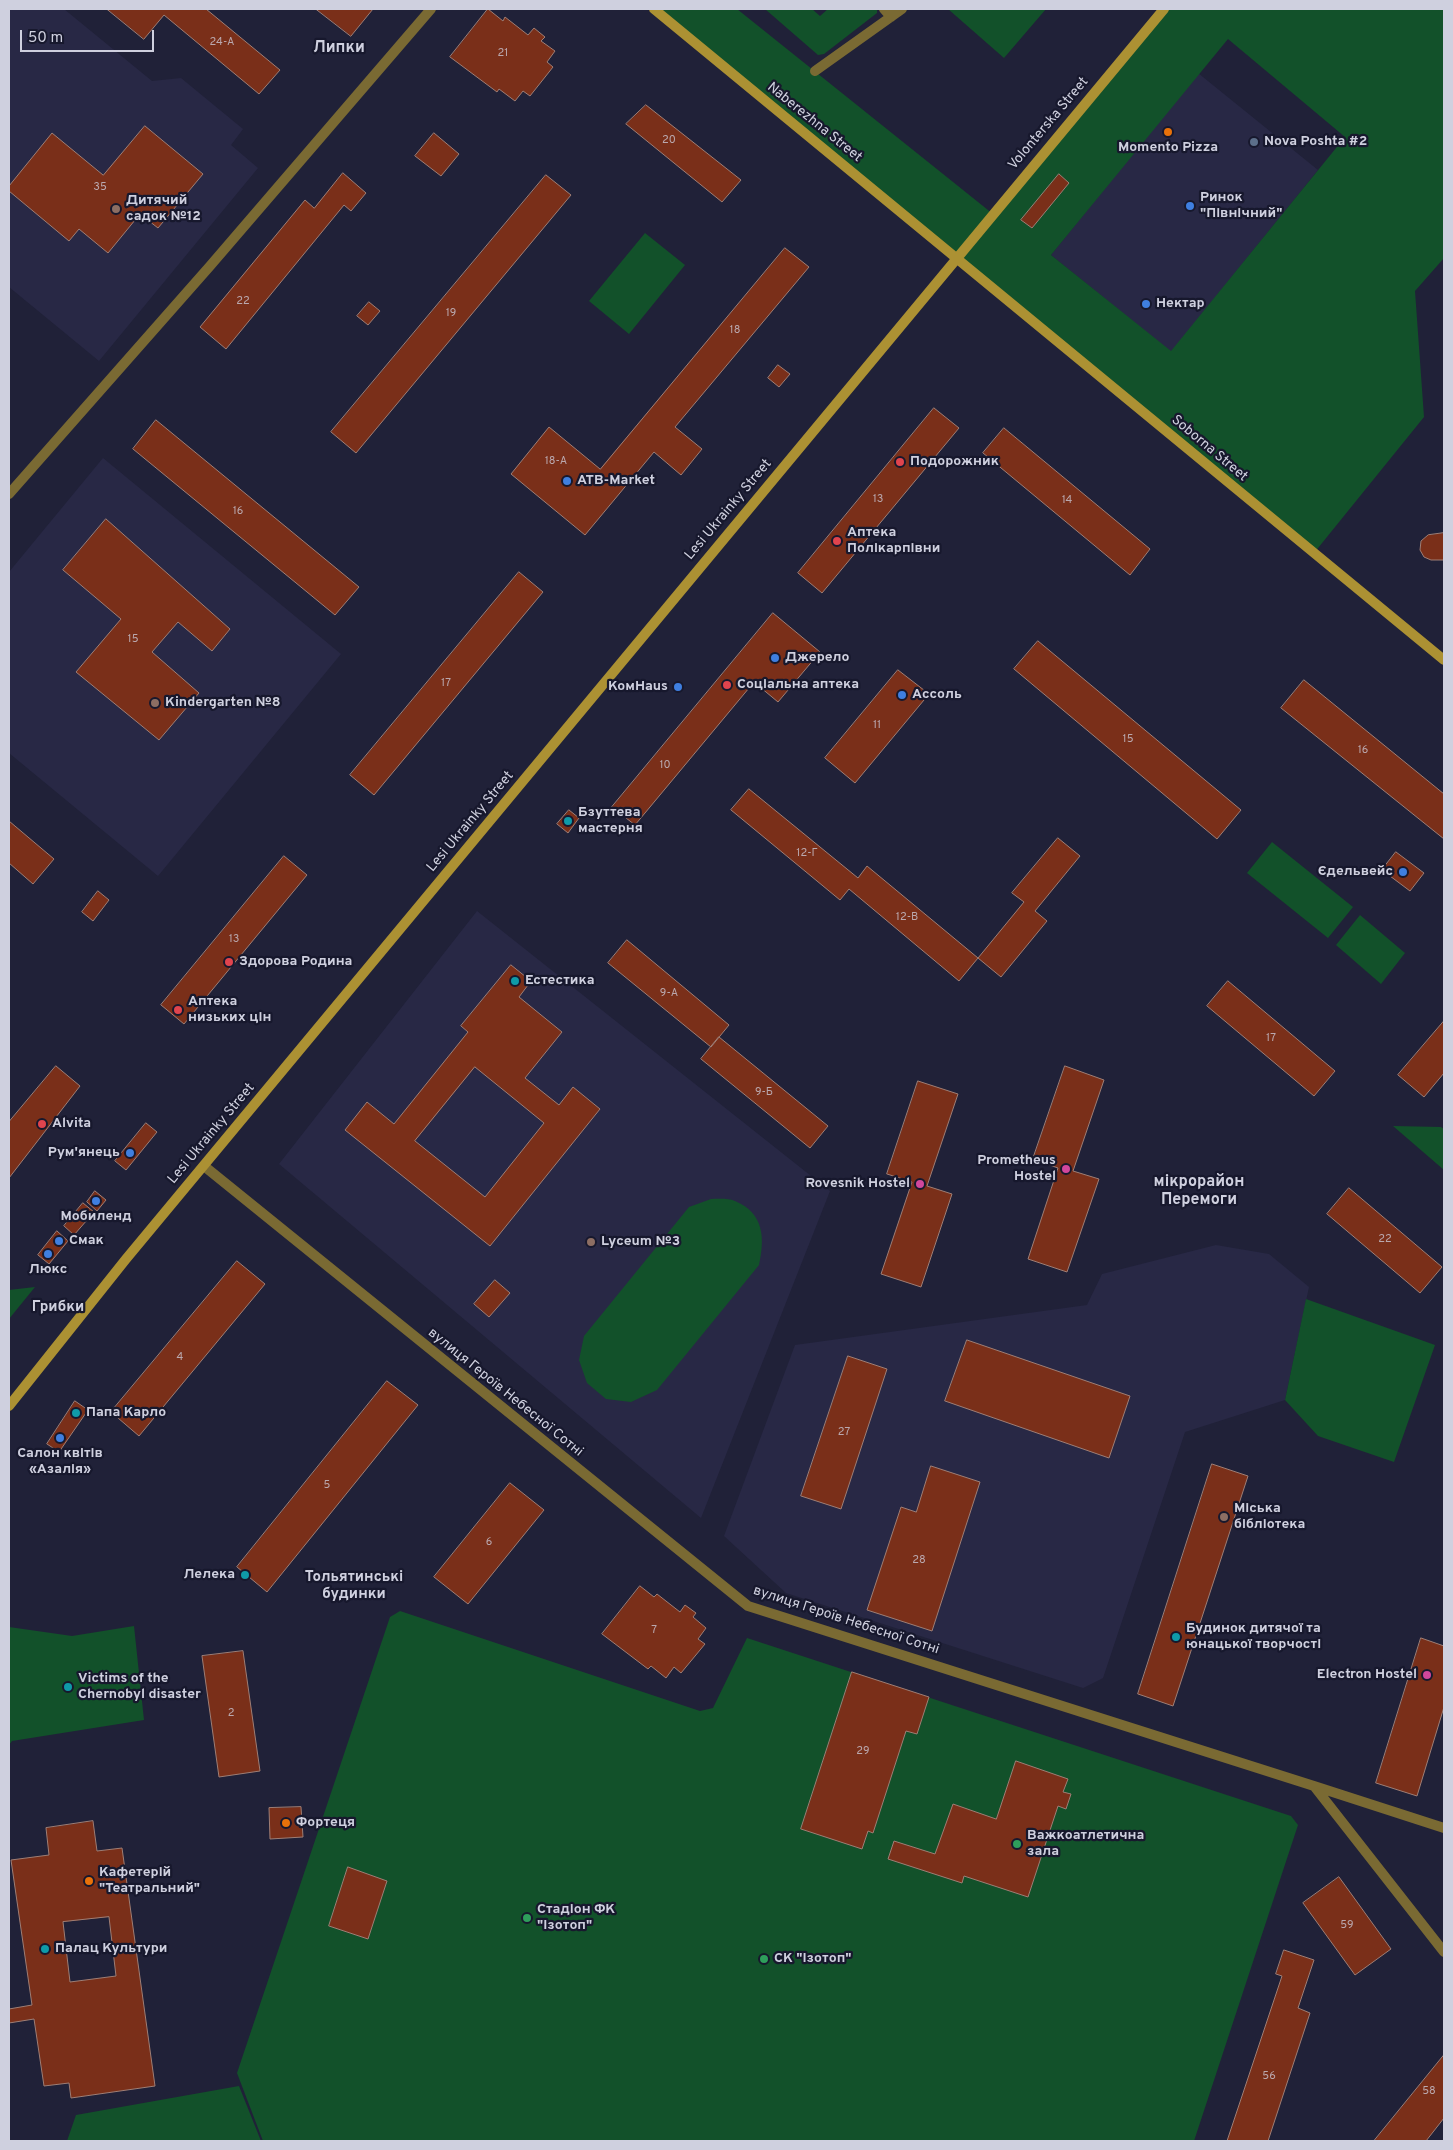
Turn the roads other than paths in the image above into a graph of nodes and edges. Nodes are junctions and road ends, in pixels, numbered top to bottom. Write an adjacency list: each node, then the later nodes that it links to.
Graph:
1 (431, 9): 8 (street)
2 (654, 9): 7 (main road, Naberezhna Street)
3 (902, 9): 5 (street)
4 (1164, 9): 7 (main road, Volonterska Street)
5 (888, 13): 6 (street)
6 (815, 71)
7 (957, 258): 9 (main road, Soborna Street); 10 (main road, Lesi Ukrainky Street)
8 (9, 494)
9 (1444, 660)
10 (204, 1166): 11 (main road, Lesi Ukrainky Street); 12 (street, вулиця Героїв Небесної Сотні)
11 (9, 1406)
12 (1314, 1786): 13 (street, вулиця Героїв Небесної Сотні); 14 (street)
13 (1444, 1828)
14 (1442, 1944)

